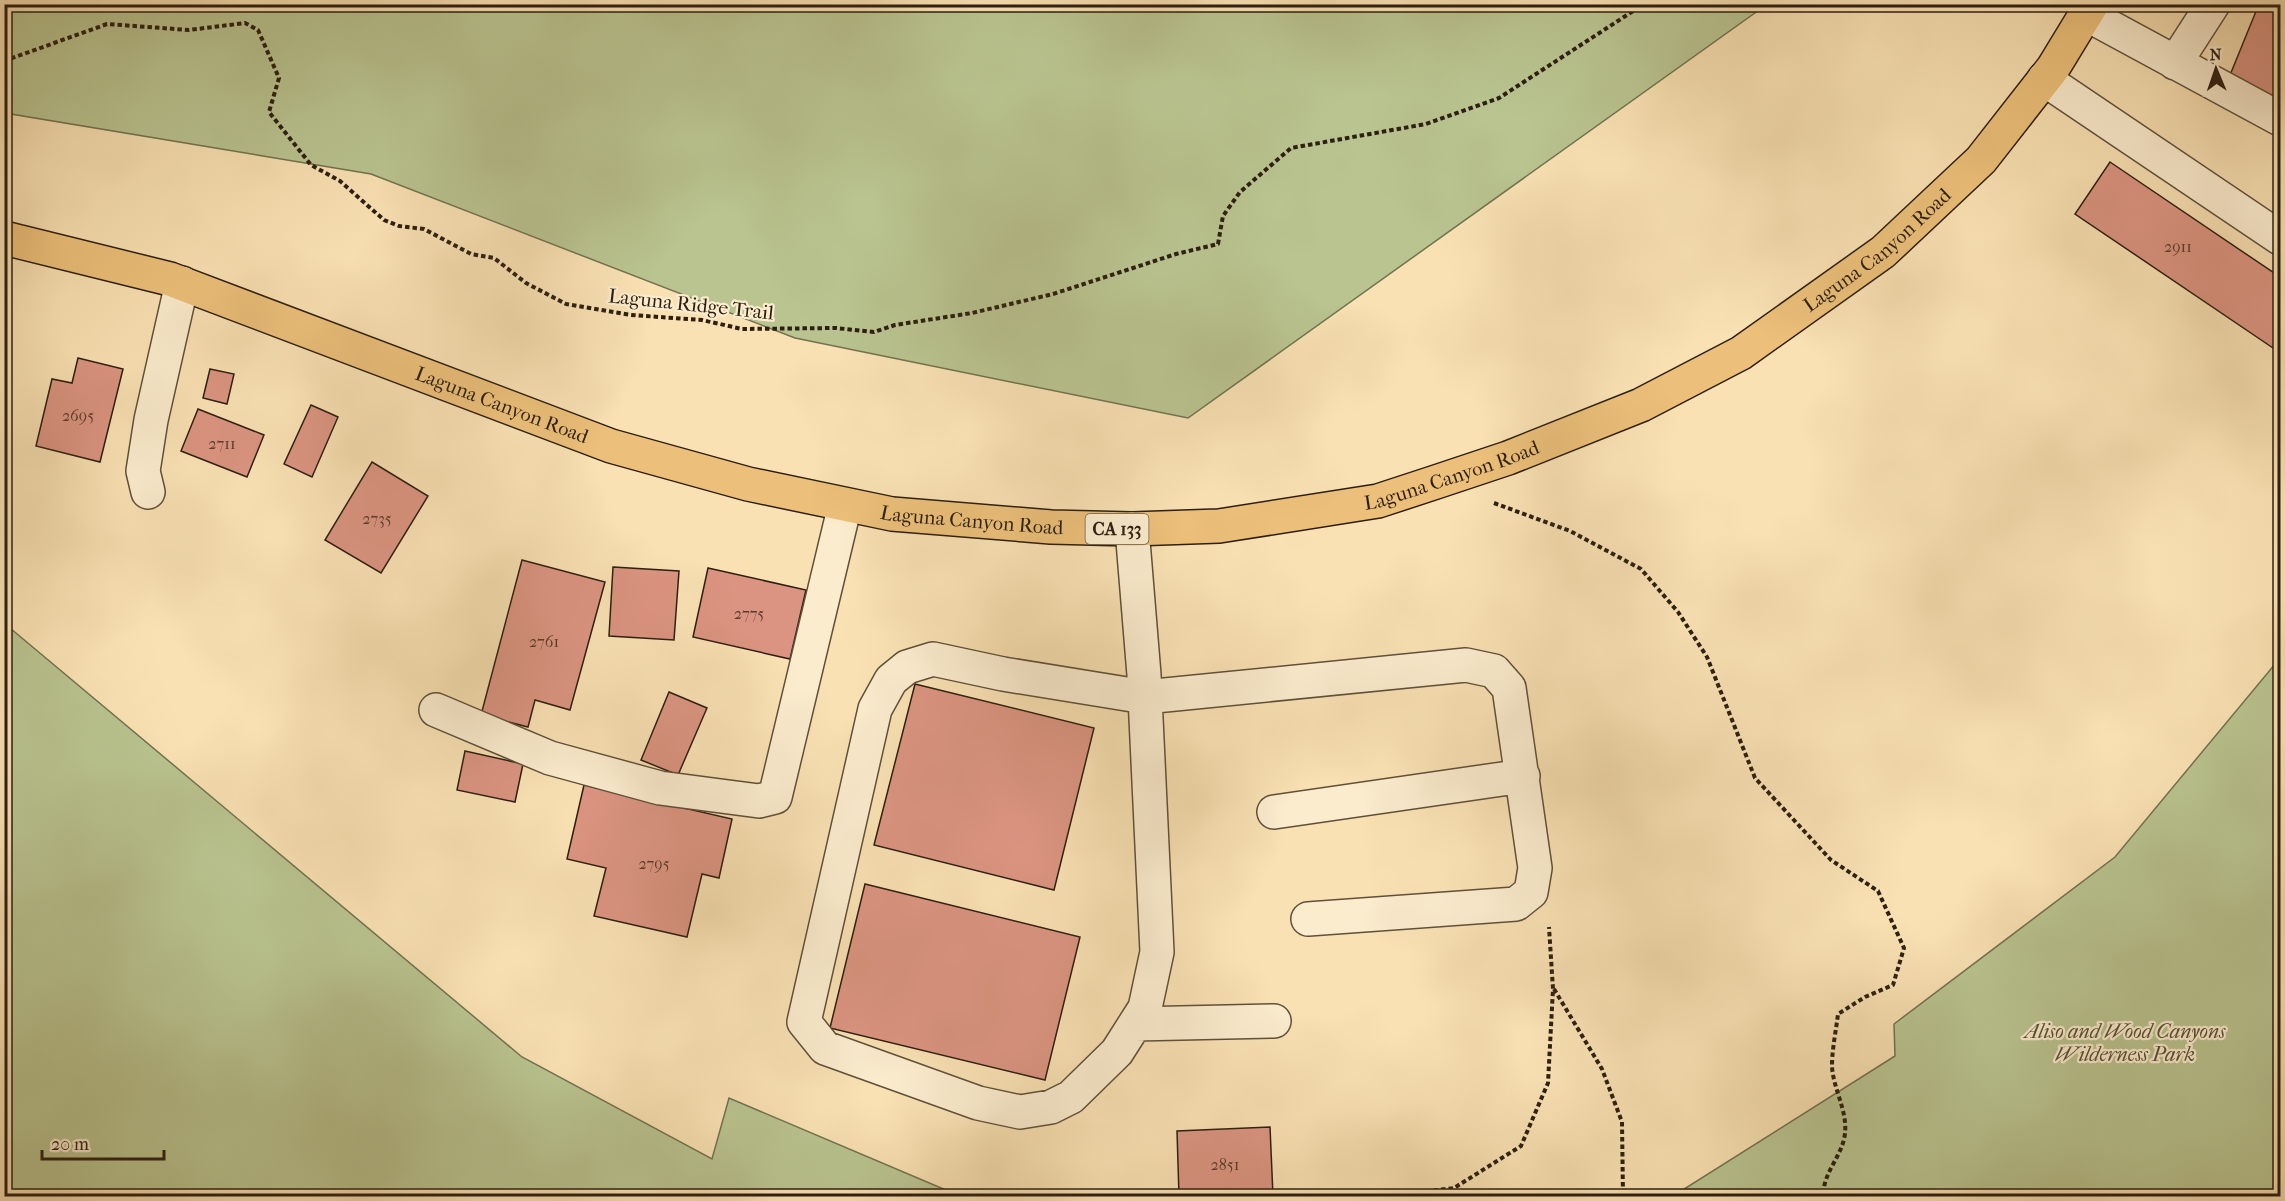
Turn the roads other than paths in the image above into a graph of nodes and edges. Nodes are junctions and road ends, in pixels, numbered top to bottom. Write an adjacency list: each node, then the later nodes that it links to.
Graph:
1 (2213, 4): 3 (lane)
2 (2089, 10): 3 (lane); 4 (main road, Laguna Canyon Road / CA 133)
3 (2175, 63): 5 (lane)
4 (2044, 79): 7 (lane); 11 (main road, Laguna Canyon Road / CA 133)
5 (2280, 119)
6 (4, 238): 8 (main road, Laguna Canyon Road / CA 133)
7 (2280, 238)
8 (182, 283): 9 (lane); 10 (main road, Laguna Canyon Road / CA 133)
9 (148, 492)
10 (845, 505): 11 (main road, Laguna Canyon Road / CA 133); 13 (lane)
11 (1132, 529): 12 (lane)
12 (1145, 697): 14 (lane); 18 (lane); 18 (lane)
13 (436, 710)
14 (1523, 776): 15 (lane); 16 (lane)
15 (1274, 812)
16 (1308, 919)
17 (1274, 1022): 18 (lane)
18 (1135, 1024)

